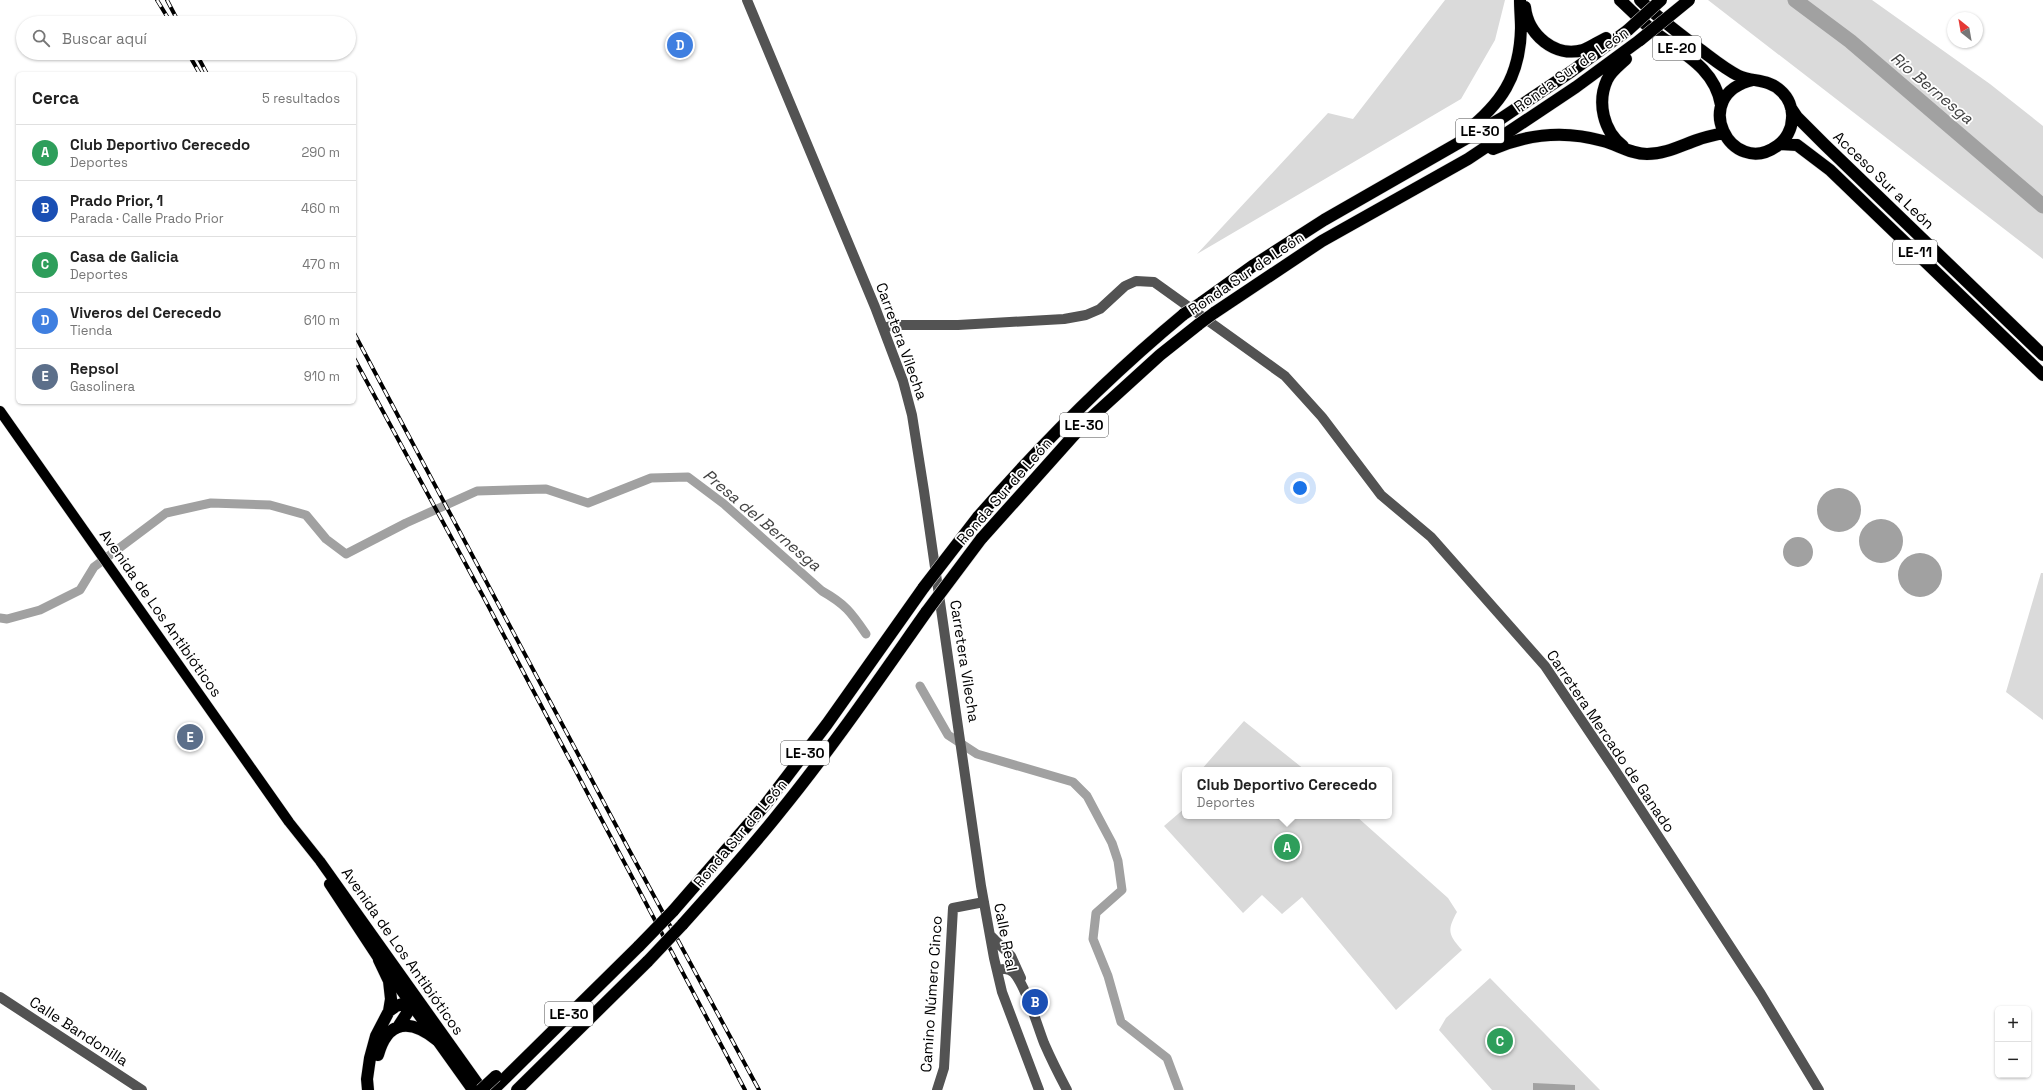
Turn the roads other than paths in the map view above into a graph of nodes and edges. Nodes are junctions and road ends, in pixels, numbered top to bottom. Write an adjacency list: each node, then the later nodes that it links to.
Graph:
1 (747, 0): 20 (street, Carretera Vilecha)
2 (1520, 0): 19 (highway)
3 (1525, 0): 8 (highway)
4 (1620, 0): 11 (highway, LE-20)
5 (1640, 0): 10 (highway, LE-20)
6 (1689, 0): 9 (highway, Ronda Sur de León / LE-30, bridge)
7 (1659, 2): 8 (highway, Ronda Sur de León / LE-30, bridge)
8 (1626, 27): 19 (highway, Ronda Sur de León / LE-30)
9 (1640, 40): 17 (highway); 18 (highway, Ronda Sur de León / LE-30)
10 (1753, 80): 11 (highway); 12 (highway, LE-11)
11 (1722, 105): 13 (highway)
12 (1791, 108): 16 (highway, LE-11); 21 (highway, Acceso Sur a León / LE-11)
13 (1720, 119): 14 (highway); 15 (highway)
14 (1723, 133): 15 (highway); 16 (highway)
15 (1698, 139): 17 (highway)
16 (1780, 144): 22 (highway, Acceso Sur a León / LE-11)
17 (1630, 151): 18 (highway)
18 (1468, 160): 46 (highway, Ronda Sur de León / LE-30, bridge)
19 (1324, 220): 40 (highway, Ronda Sur de León / LE-30, bridge)
20 (883, 328): 24 (street, Carretera Vilecha); 50 (street, Carretera Mercado de Ganado)
21 (2043, 355)
22 (2043, 375)
23 (0, 411): 25 (main road, Avenida de Los Antibióticos)
24 (967, 784): 26 (street, Calle Real)
25 (296, 832): 27 (main road, Avenida de Los Antibióticos); 31 (main road, Avenida de Los Antibióticos)
26 (984, 902): 28 (street, Calle Real); 47 (street, Camino Número Cinco)
27 (366, 926): 35 (main road); 39 (main road, Avenida de Los Antibióticos)
28 (990, 934): 29 (street); 30 (street, Calle Real)
29 (1011, 956): 30 (street); 33 (street)
30 (994, 958): 32 (street, Calle Real)
31 (379, 960): 35 (main road, Avenida de Los Antibióticos); 36 (highway)
32 (997, 971): 33 (street); 48 (street, Calle Real)
33 (1022, 986): 49 (street)
34 (0, 997): 41 (street, Calle Bandonilla)
35 (409, 1002): 36 (highway); 37 (highway); 38 (main road, Avenida de Los Antibióticos); 39 (main road)
36 (389, 1011): 42 (highway)
37 (398, 1027): 38 (highway); 43 (highway)
38 (437, 1040): 44 (main road, Avenida de Los Antibióticos)
39 (467, 1068): 45 (main road, Avenida de Los Antibióticos)
40 (496, 1083): 45 (highway, bridge)
41 (142, 1090)
42 (368, 1090)
43 (375, 1090)
44 (472, 1090)
45 (482, 1090)
46 (517, 1090)
47 (937, 1090)
48 (1039, 1090)
49 (1067, 1090)
50 (1819, 1090)

